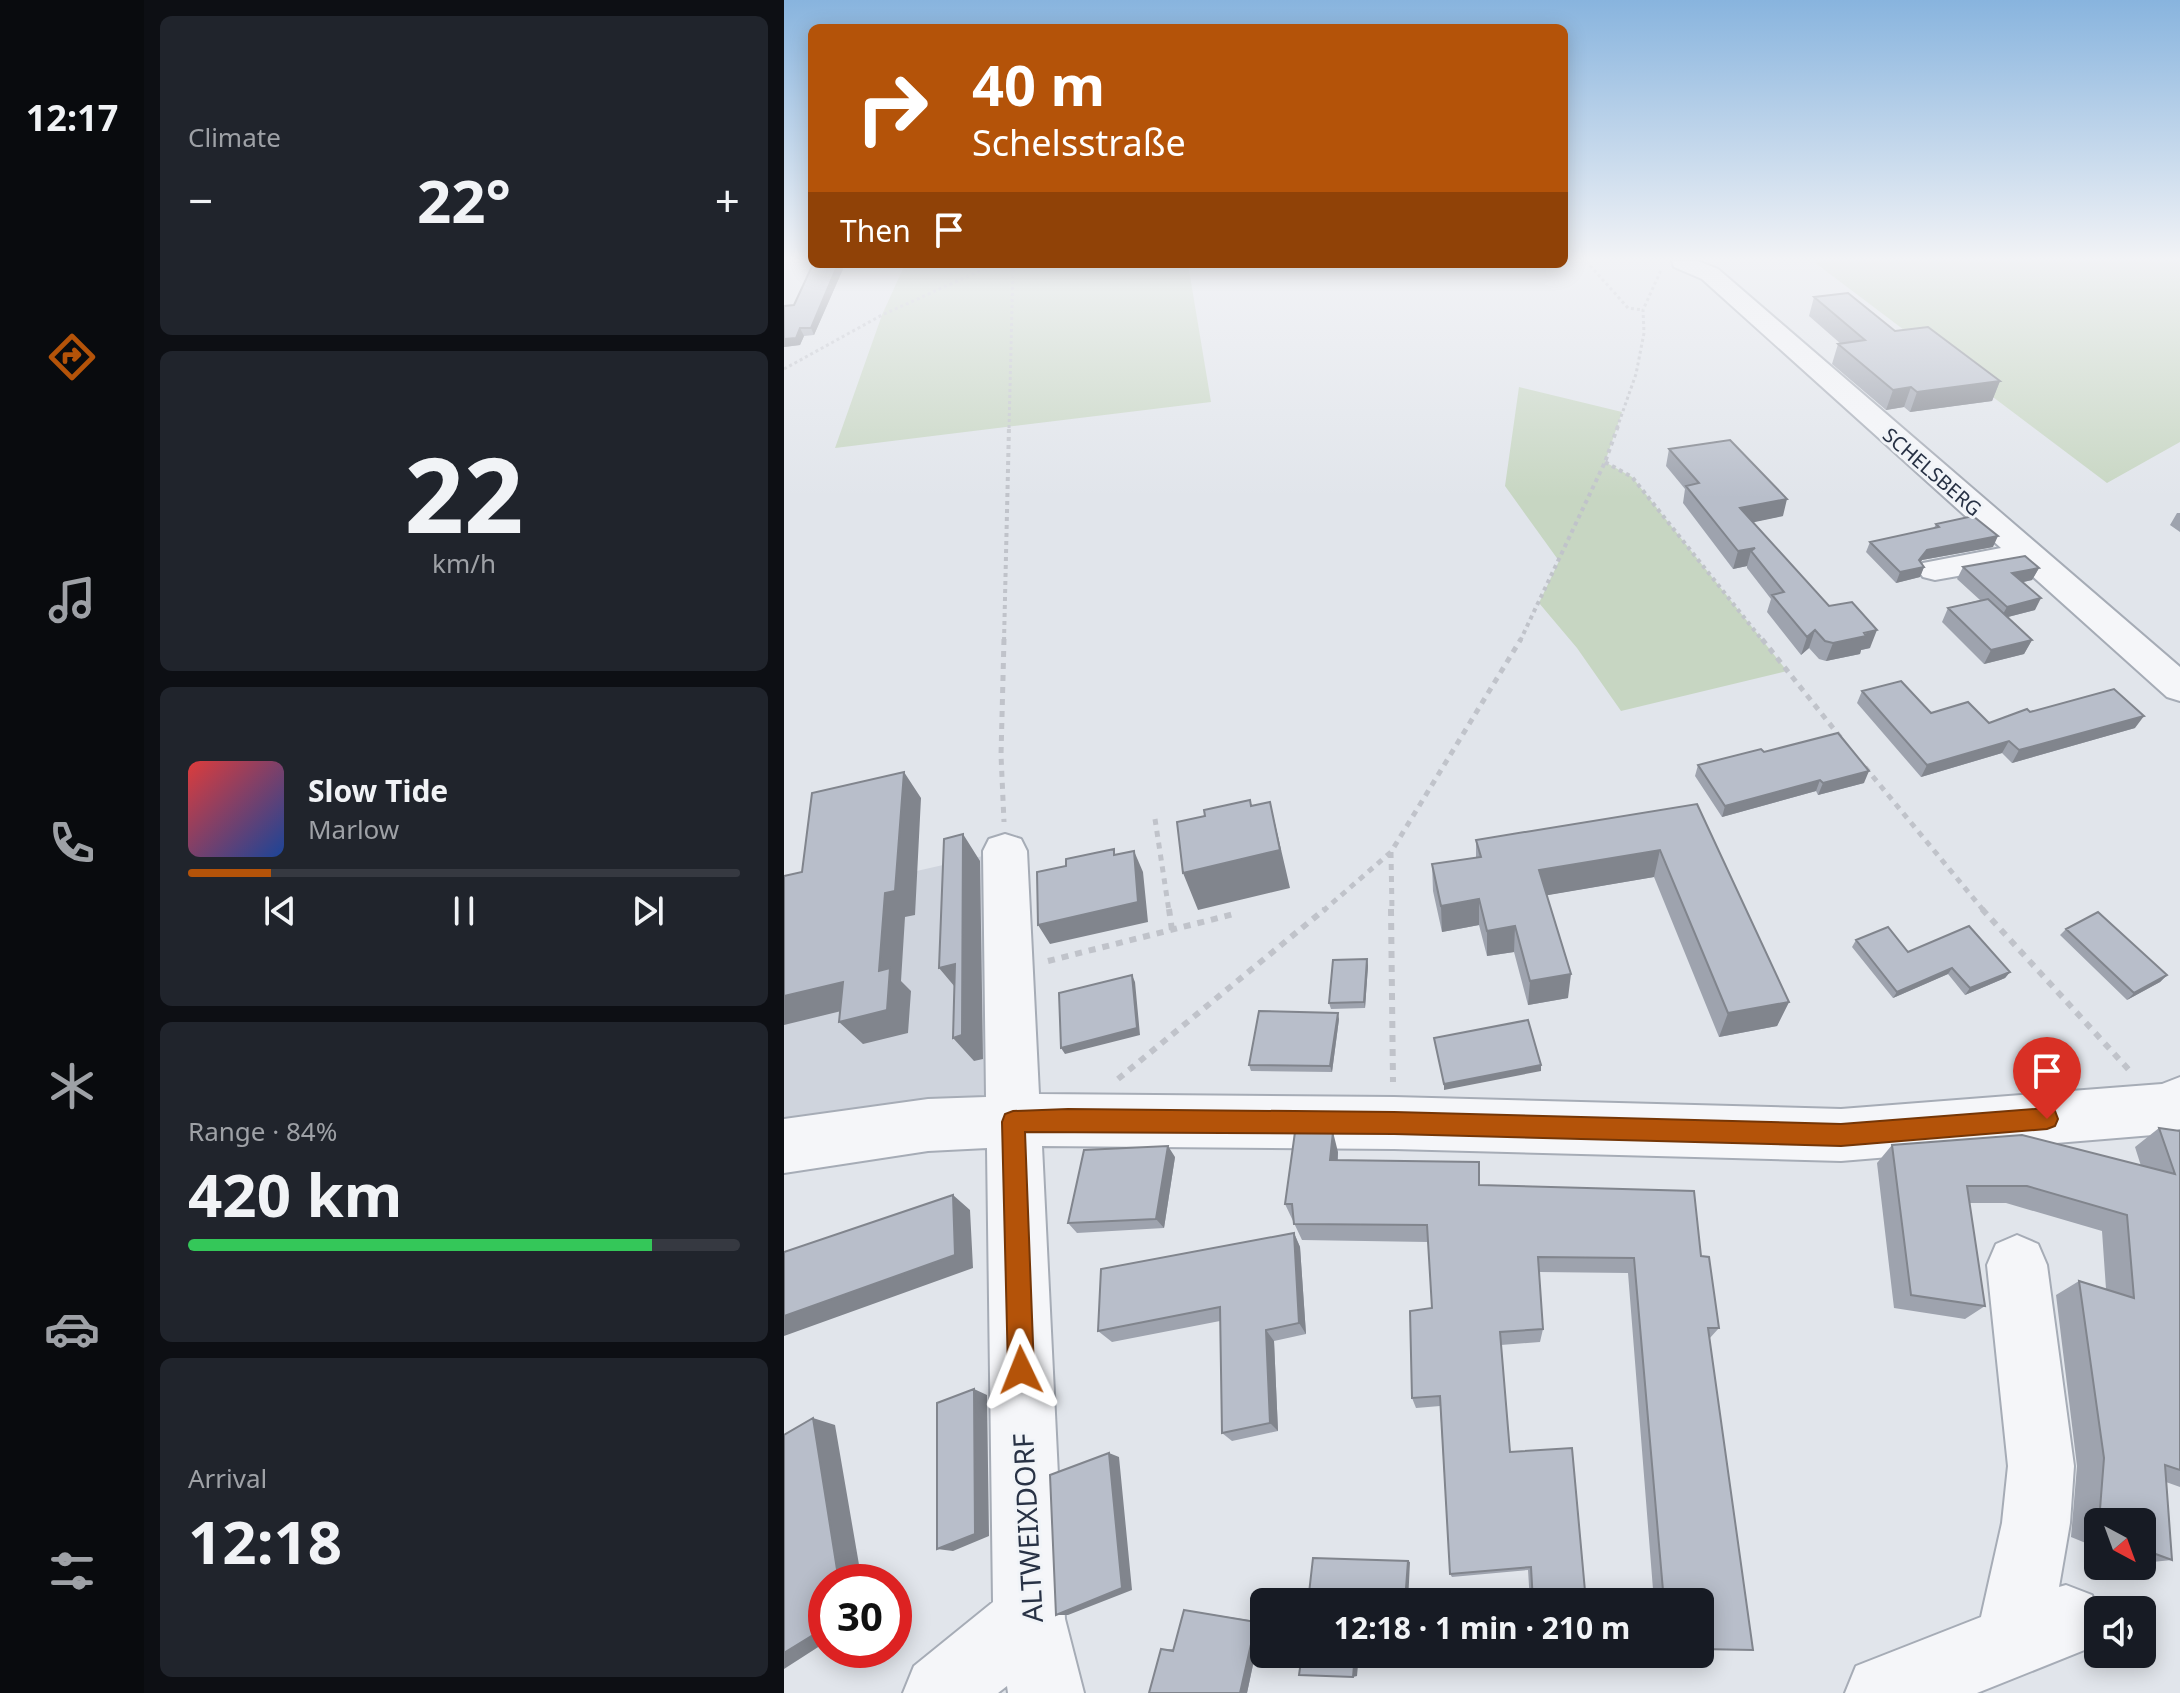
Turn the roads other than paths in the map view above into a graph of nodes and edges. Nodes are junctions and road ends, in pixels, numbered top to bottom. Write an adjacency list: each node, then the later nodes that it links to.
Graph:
1 (1784, 340): 2 (street, SCHELSBERG)
2 (2026, 554): 3 (street); 4 (street, SCHELSBERG)
3 (1935, 570)
4 (2180, 688)
5 (1005, 851): 7 (street, ALTWEIXDORF)
6 (2172, 1106): 7 (street)
7 (1041, 1121): 8 (street); 10 (street, ALTWEIXDORF)
8 (784, 1146)
9 (2017, 1265): 11 (street)
10 (1029, 1619): 12 (street); 13 (street, ALTWEIXDORF)
11 (1927, 1685)
12 (941, 1693)
13 (1046, 1693)

